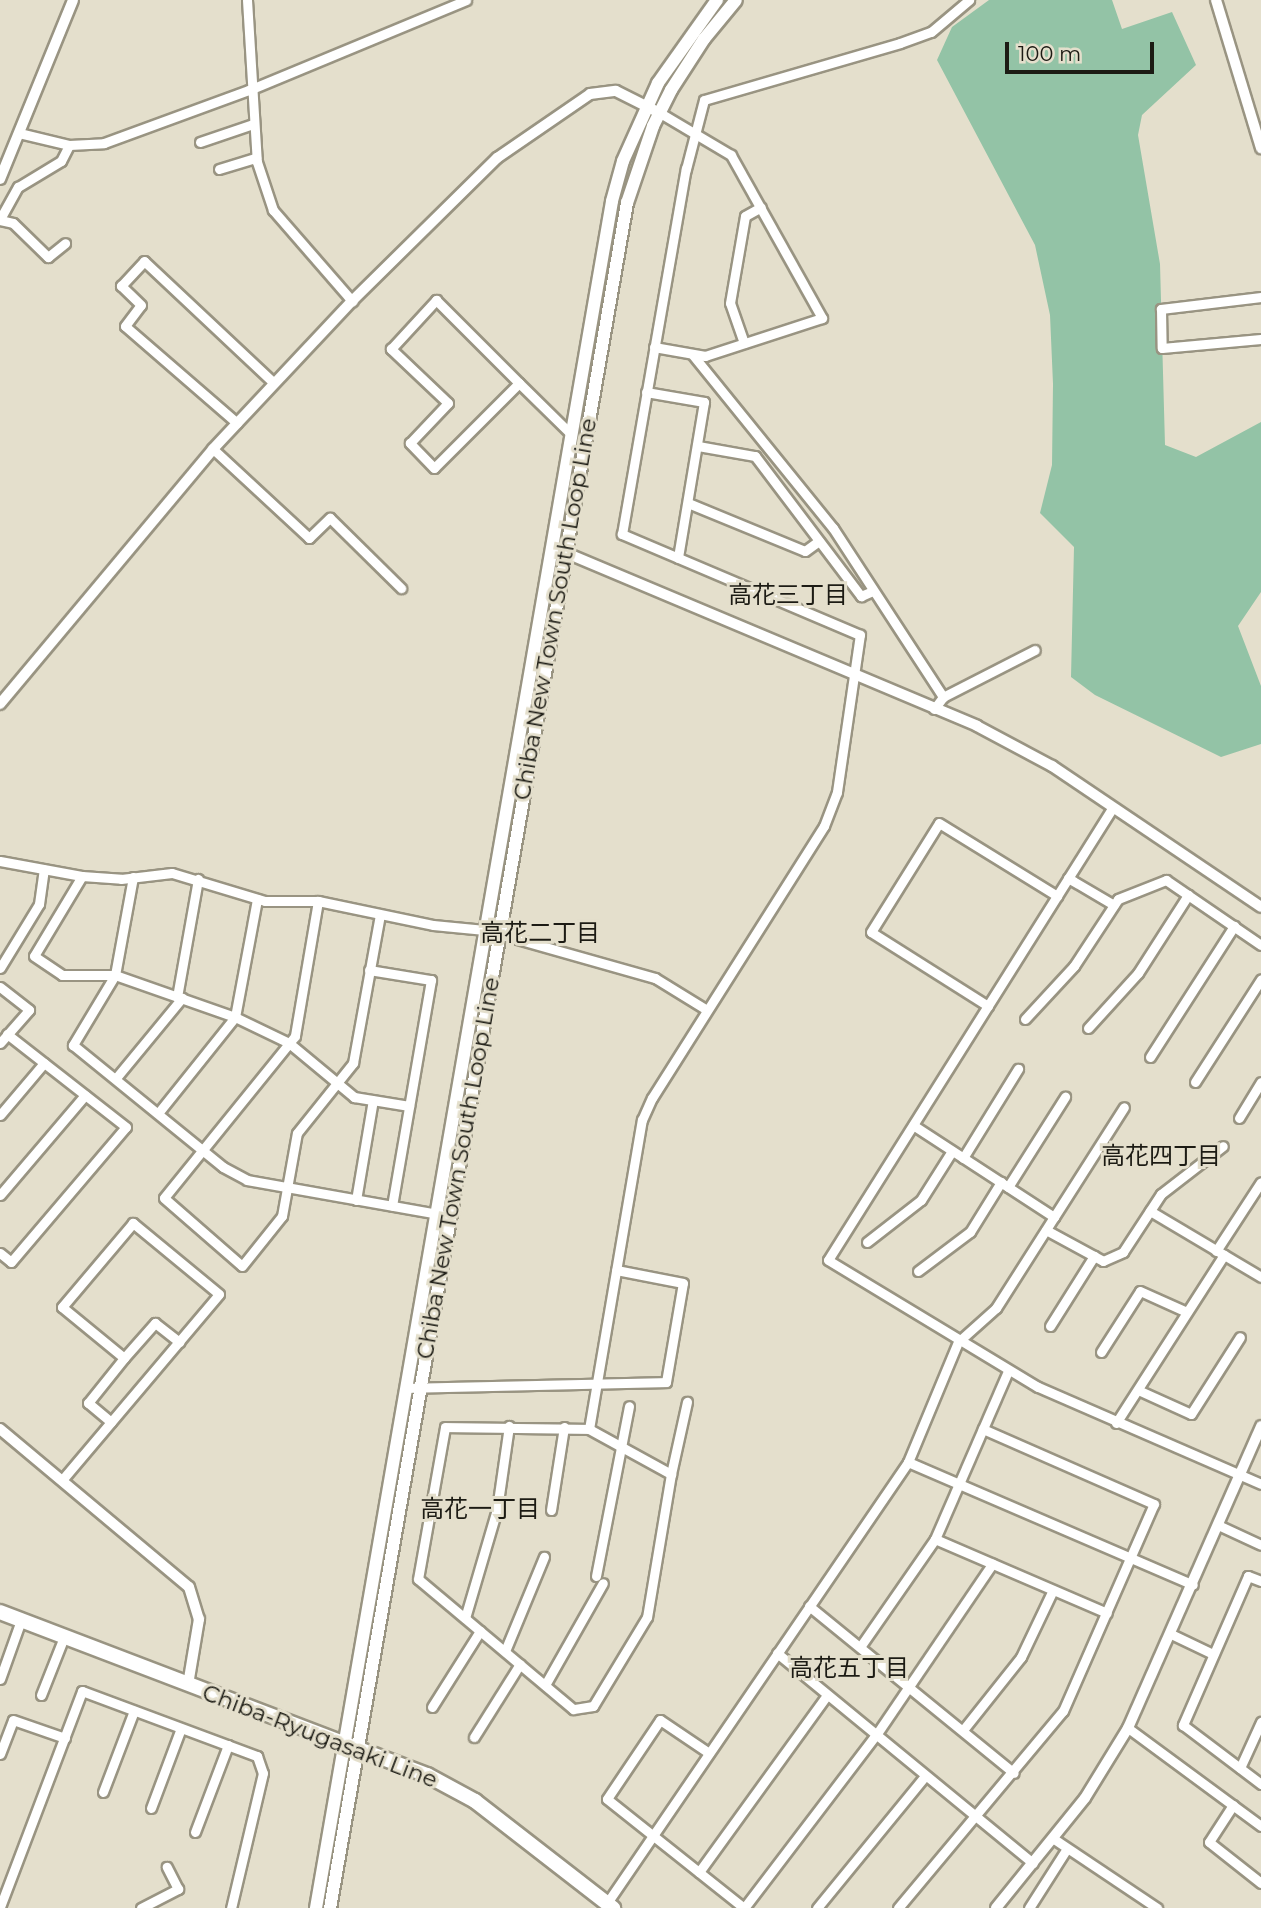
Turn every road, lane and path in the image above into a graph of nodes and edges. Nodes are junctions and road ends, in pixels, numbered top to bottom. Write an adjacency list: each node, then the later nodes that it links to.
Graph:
1 (73, 0): 12 (street)
2 (247, 0): 8 (street)
3 (466, 0): 8 (street)
4 (717, 0): 9 (main road, Chiba New Town South Loop Line)
5 (736, 0): 10 (main road, Chiba New Town South Loop Line)
6 (969, 0): 13 (street)
7 (1216, 0): 16 (street)
8 (249, 90): 11 (street); 15 (street)
9 (646, 106): 10 (street); 24 (street); 33 (main road, Chiba New Town South Loop Line)
10 (660, 113): 13 (street); 39 (main road, Chiba New Town South Loop Line)
11 (253, 124): 14 (street); 17 (street)
12 (19, 133): 15 (street); 19 (street)
13 (696, 135): 20 (street); 27 (street)
14 (200, 142)
15 (69, 145): 21 (street)
16 (1261, 148)
17 (256, 158): 18 (street); 24 (street)
18 (219, 169)
19 (0, 179)
20 (761, 207): 26 (street); 26 (street)
21 (0, 220): 22 (street)
22 (65, 243)
23 (1261, 297): 25 (street)
24 (352, 301): 29 (street)
25 (1261, 339)
26 (744, 343): 28 (street)
27 (654, 347): 28 (street); 31 (street)
28 (692, 354): 42 (street)
29 (274, 383): 32 (street); 32 (street)
30 (519, 383): 30 (street); 33 (street)
31 (646, 392): 34 (street); 40 (street)
32 (237, 423): 35 (street)
33 (572, 435): 38 (main road, Chiba New Town South Loop Line)
34 (698, 446): 36 (street); 37 (street)
35 (213, 449): 41 (street); 46 (street)
36 (688, 503): 37 (street); 40 (street)
37 (819, 541): 42 (street)
38 (552, 547): 39 (street); 63 (main road, Chiba New Town South Loop Line)
39 (565, 552): 44 (street); 64 (main road, Chiba New Town South Loop Line)
40 (678, 558): 44 (street)
41 (401, 588)
42 (873, 591): 45 (street)
43 (1035, 650): 45 (street)
44 (854, 677): 47 (street); 73 (street)
45 (943, 697): 47 (street)
46 (0, 704)
47 (934, 709): 48 (street)
48 (1113, 807): 53 (street); 60 (street)
49 (0, 861): 50 (street)
50 (44, 869): 51 (street); 66 (street)
51 (82, 876): 52 (street); 68 (street)
52 (133, 877): 54 (street); 68 (street)
53 (1068, 878): 56 (street); 59 (street)
54 (198, 879): 57 (street); 71 (street)
55 (1188, 895): 59 (street); 62 (street); 76 (street)
56 (1057, 897): 72 (street); 72 (street)
57 (257, 899): 58 (street); 74 (street)
58 (318, 901): 61 (street); 79 (street)
59 (1114, 905): 75 (street)
60 (1261, 908)
61 (380, 914): 63 (street); 67 (street)
62 (1234, 926): 65 (street); 80 (street)
63 (485, 930): 64 (street); 107 (main road, Chiba New Town South Loop Line)
64 (499, 933): 73 (street); 107 (main road, Chiba New Town South Loop Line)
65 (1261, 945)
66 (0, 968)
67 (369, 970): 86 (street); 90 (street)
68 (115, 975): 71 (street); 83 (street)
69 (1261, 979): 84 (street)
70 (0, 987): 77 (street)
71 (180, 998): 74 (street); 83 (street)
72 (988, 1006): 95 (street)
73 (707, 1010): 114 (street)
74 (235, 1017): 79 (street); 92 (street)
75 (1025, 1019)
76 (1088, 1028)
77 (7, 1034): 78 (street); 81 (street)
78 (0, 1042)
79 (289, 1044): 86 (street); 97 (street)
80 (1150, 1056)
81 (44, 1063): 87 (street); 93 (street)
82 (1018, 1069): 99 (street)
83 (116, 1078): 92 (street)
84 (1195, 1082)
85 (1261, 1082): 94 (street)
86 (337, 1083): 89 (street); 102 (street)
87 (85, 1095): 103 (street); 111 (street)
88 (1065, 1097): 101 (street)
89 (373, 1100): 90 (street); 104 (street)
90 (409, 1106): 105 (street)
91 (1124, 1107): 108 (street)
92 (159, 1112): 97 (street)
93 (0, 1115)
94 (1238, 1118)
95 (913, 1125): 98 (street); 121 (street)
96 (1223, 1146): 106 (street)
97 (203, 1150): 102 (street); 102 (street)
98 (952, 1151): 99 (street); 110 (street)
99 (963, 1158): 101 (street)
100 (1261, 1182): 112 (street)
101 (1005, 1185): 108 (street); 115 (street)
102 (287, 1189): 104 (street)
103 (0, 1195)
104 (356, 1200): 105 (street)
105 (392, 1206): 107 (street)
106 (1150, 1211): 112 (street); 113 (street)
107 (444, 1215): 126 (main road, Chiba New Town South Loop Line)
108 (1054, 1216): 109 (street)
109 (1046, 1230): 113 (street); 121 (street)
110 (867, 1242)
111 (0, 1253)
112 (1220, 1253): 116 (street); 117 (street)
113 (1094, 1256): 118 (street)
114 (616, 1270): 125 (street); 125 (street)
115 (918, 1271)
116 (1261, 1278)
117 (1187, 1312): 122 (street); 127 (street)
118 (1050, 1326)
119 (1240, 1337): 127 (street)
120 (179, 1342): 123 (street); 123 (street); 130 (street)
121 (958, 1342): 124 (street); 139 (street)
122 (1101, 1352)
123 (124, 1358): 130 (street)
124 (1008, 1371): 131 (street); 137 (street)
125 (594, 1384): 126 (street); 136 (street)
126 (413, 1388): 184 (main road, Chiba New Town South Loop Line)
127 (1138, 1390): 131 (street)
128 (687, 1402): 140 (street)
129 (629, 1406): 138 (street)
130 (111, 1422): 142 (street)
131 (1116, 1423): 141 (street)
132 (509, 1426): 134 (street); 158 (street); 158 (street)
133 (1261, 1426): 141 (street)
134 (564, 1427): 136 (street); 145 (street)
135 (0, 1429): 142 (street)
136 (589, 1429): 138 (street)
137 (983, 1429): 143 (street); 150 (street)
138 (620, 1446): 140 (street); 170 (street)
139 (908, 1462): 143 (street); 155 (street)
140 (671, 1474): 170 (street)
141 (1240, 1474): 144 (street); 146 (street)
142 (62, 1480): 169 (street)
143 (959, 1484): 147 (street); 150 (street)
144 (1261, 1484)
145 (551, 1510)
146 (1218, 1525): 148 (street); 153 (street)
147 (935, 1539): 151 (street); 163 (street)
148 (1261, 1545)
149 (544, 1557): 164 (street)
150 (1131, 1558): 153 (street); 157 (street)
151 (992, 1564): 154 (street); 171 (street)
152 (1261, 1581): 166 (street)
153 (1193, 1585): 161 (street)
154 (1053, 1590): 157 (street); 179 (street)
155 (809, 1606): 163 (street); 165 (street)
156 (0, 1612): 159 (main road, Chiba-Ryugasaki Line)
157 (1107, 1613): 188 (street)
158 (465, 1618): 160 (street)
159 (21, 1620): 162 (main road, Chiba-Ryugasaki Line); 168 (street)
160 (481, 1631): 164 (street); 174 (street)
161 (1171, 1634): 166 (street); 178 (street)
162 (64, 1637): 169 (main road, Chiba-Ryugasaki Line); 172 (street)
163 (860, 1647): 171 (street)
164 (505, 1651): 167 (street)
165 (777, 1653): 173 (street); 185 (street)
166 (1213, 1654): 187 (street)
167 (520, 1664): 170 (street); 181 (street)
168 (0, 1679)
169 (188, 1685): 184 (main road, Chiba-Ryugasaki Line)
170 (545, 1685)
171 (909, 1687): 179 (street); 180 (street)
172 (41, 1695)
173 (827, 1695): 180 (street); 202 (street)
174 (432, 1707)
175 (134, 1711): 177 (street); 182 (street); 191 (street)
176 (1261, 1721): 187 (street)
177 (181, 1728): 183 (street); 193 (street)
178 (1128, 1728): 192 (street); 198 (street)
179 (962, 1730): 188 (street)
180 (876, 1735): 189 (street); 210 (street)
181 (474, 1737)
182 (65, 1738): 186 (street); 205 (street)
183 (228, 1745): 196 (street); 207 (street)
184 (351, 1746): 204 (main road, Chiba-Ryugasaki Line); 208 (main road, Chiba New Town South Loop Line); 209 (main road, Chiba New Town South Loop Line)
185 (709, 1753): 197 (street); 197 (street)
186 (0, 1754)
187 (1240, 1768): 190 (street)
188 (1014, 1773): 194 (street)
189 (925, 1776): 194 (street); 211 (street)
190 (1261, 1784)
191 (103, 1792)
192 (1233, 1805): 195 (street); 203 (street)
193 (151, 1808)
194 (976, 1817): 200 (street); 212 (street)
195 (1261, 1826)
196 (195, 1832)
197 (653, 1835): 202 (street); 204 (street)
198 (1054, 1839): 199 (street); 200 (street)
199 (1066, 1850): 214 (street); 215 (street)
200 (1033, 1863): 213 (street)
201 (167, 1867): 206 (street)
202 (699, 1872): 210 (street)
203 (1261, 1883)
204 (610, 1905)
205 (0, 1907)
206 (141, 1908)
207 (231, 1908)
208 (316, 1908)
209 (330, 1908)
210 (744, 1908)
211 (817, 1908)
212 (898, 1908)
213 (996, 1908)
214 (1028, 1908)
215 (1157, 1908)

